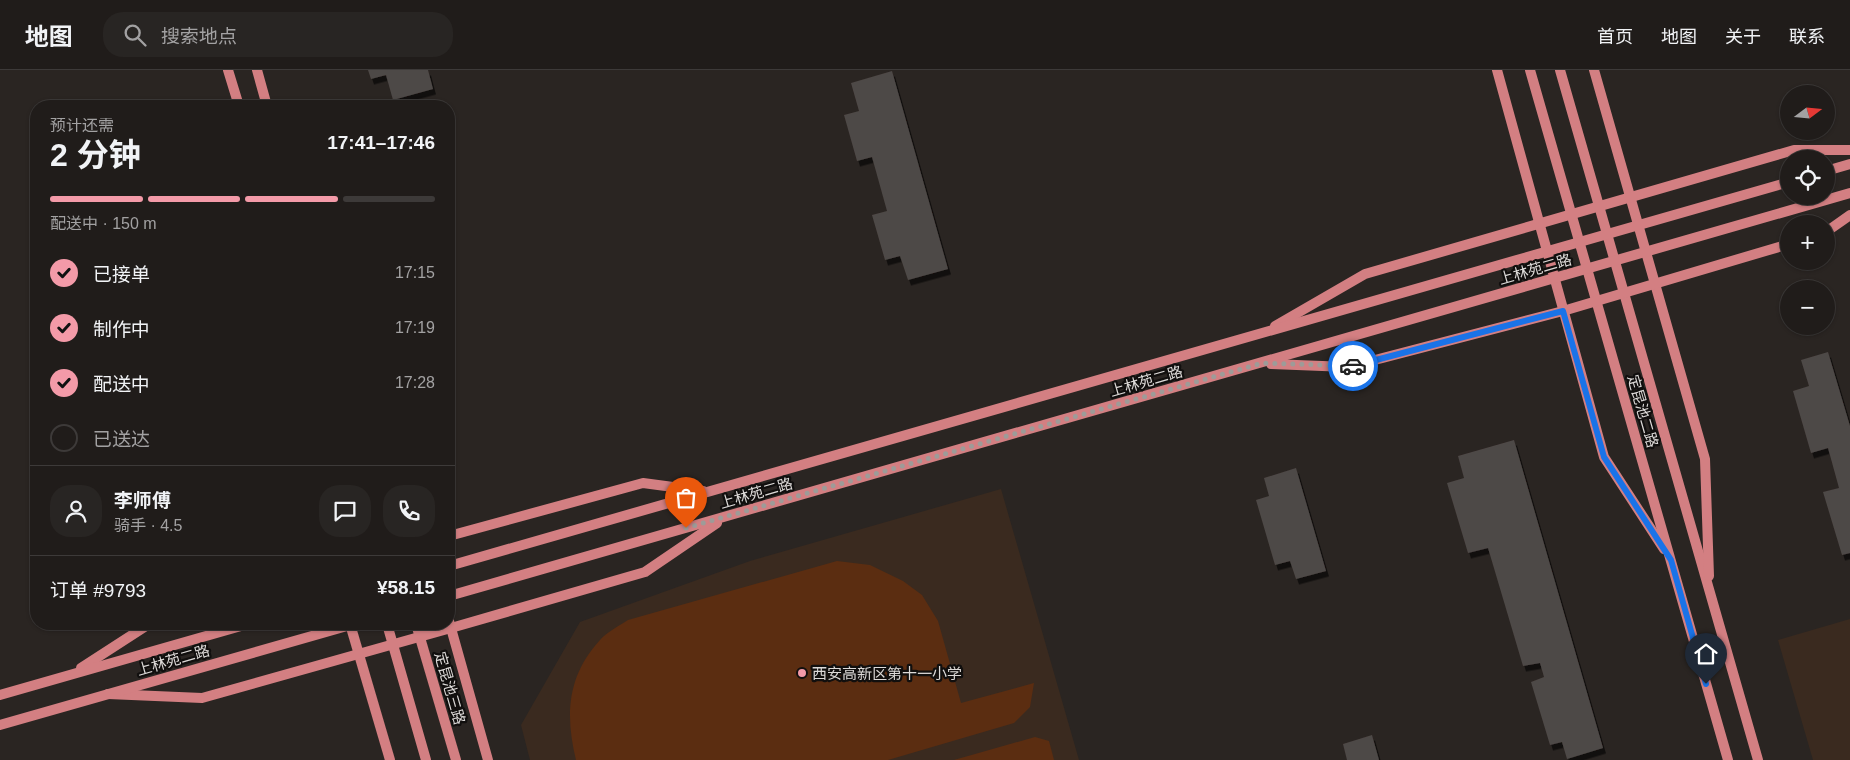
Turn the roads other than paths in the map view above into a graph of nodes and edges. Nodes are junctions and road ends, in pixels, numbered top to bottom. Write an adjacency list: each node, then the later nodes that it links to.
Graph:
1 (228, 70): 7 (street)
2 (256, 70): 8 (street)
3 (1497, 70): 18 (street)
4 (1530, 70): 16 (street, 定昆池二路)
5 (1560, 70): 15 (street, 定昆池二路)
6 (1594, 70): 14 (street)
7 (237, 100)
8 (265, 100)
9 (1850, 150): 14 (street)
10 (1850, 164): 11 (street)
11 (1835, 168)
12 (1780, 185): 19 (street, 上林苑二路)
13 (1850, 193): 24 (street, 上林苑二路)
14 (1631, 196): 15 (street); 19 (street)
15 (1599, 205): 16 (street); 21 (street, 定昆池二路)
16 (1571, 213): 18 (street); 22 (street, 定昆池二路)
17 (1850, 215): 20 (street)
18 (1539, 223): 25 (street); 33 (street)
19 (1639, 225): 21 (street, 上林苑二路); 24 (street)
20 (1835, 226)
21 (1607, 234): 22 (street, 上林苑二路); 26 (street, 定昆池二路)
22 (1580, 243): 25 (street, 上林苑二路); 27 (street, 定昆池二路)
23 (1780, 247): 29 (street)
24 (1646, 252): 26 (street, 上林苑二路); 29 (street)
25 (1547, 253): 28 (street); 33 (street, 上林苑二路)
26 (1615, 261): 27 (street, 上林苑二路); 30 (street, 定昆池二路)
27 (1587, 270): 28 (street, 上林苑二路); 31 (street, 定昆池二路)
28 (1555, 279): 32 (street); 34 (street, 上林苑二路)
29 (1655, 284): 30 (street); 40 (street)
30 (1624, 292): 31 (street); 40 (street, 定昆池二路)
31 (1596, 300): 32 (street); 38 (street, 定昆池二路)
32 (1563, 311): 34 (street); 38 (street)
33 (1261, 334): 35 (street, 上林苑二路)
34 (1262, 363): 36 (street, 上林苑二路)
35 (709, 492): 37 (street); 39 (street, 上林苑二路)
36 (724, 518): 41 (street, 上林苑二路); 42 (street)
37 (455, 534)
38 (1671, 560): 62 (street, 定昆池二路)
39 (455, 564)
40 (1710, 592): 63 (street, 定昆池二路)
41 (455, 594)
42 (455, 624)
43 (140, 630): 54 (street)
44 (227, 630): 54 (street, 上林苑二路)
45 (331, 630): 55 (street, 上林苑二路)
46 (353, 630): 53 (street)
47 (389, 630): 52 (street)
48 (418, 630): 51 (street, 定昆池三路)
49 (436, 630): 51 (street)
50 (451, 630): 61 (street)
51 (420, 636): 52 (street); 60 (street, 定昆池三路)
52 (393, 644): 53 (street); 59 (street)
53 (359, 654): 55 (street); 58 (street)
54 (72, 674): 56 (street, 上林苑二路)
55 (108, 694): 57 (street, 上林苑二路)
56 (0, 695)
57 (0, 724)
58 (390, 760)
59 (426, 760)
60 (456, 760)
61 (488, 760)
62 (1728, 760)
63 (1758, 760)

